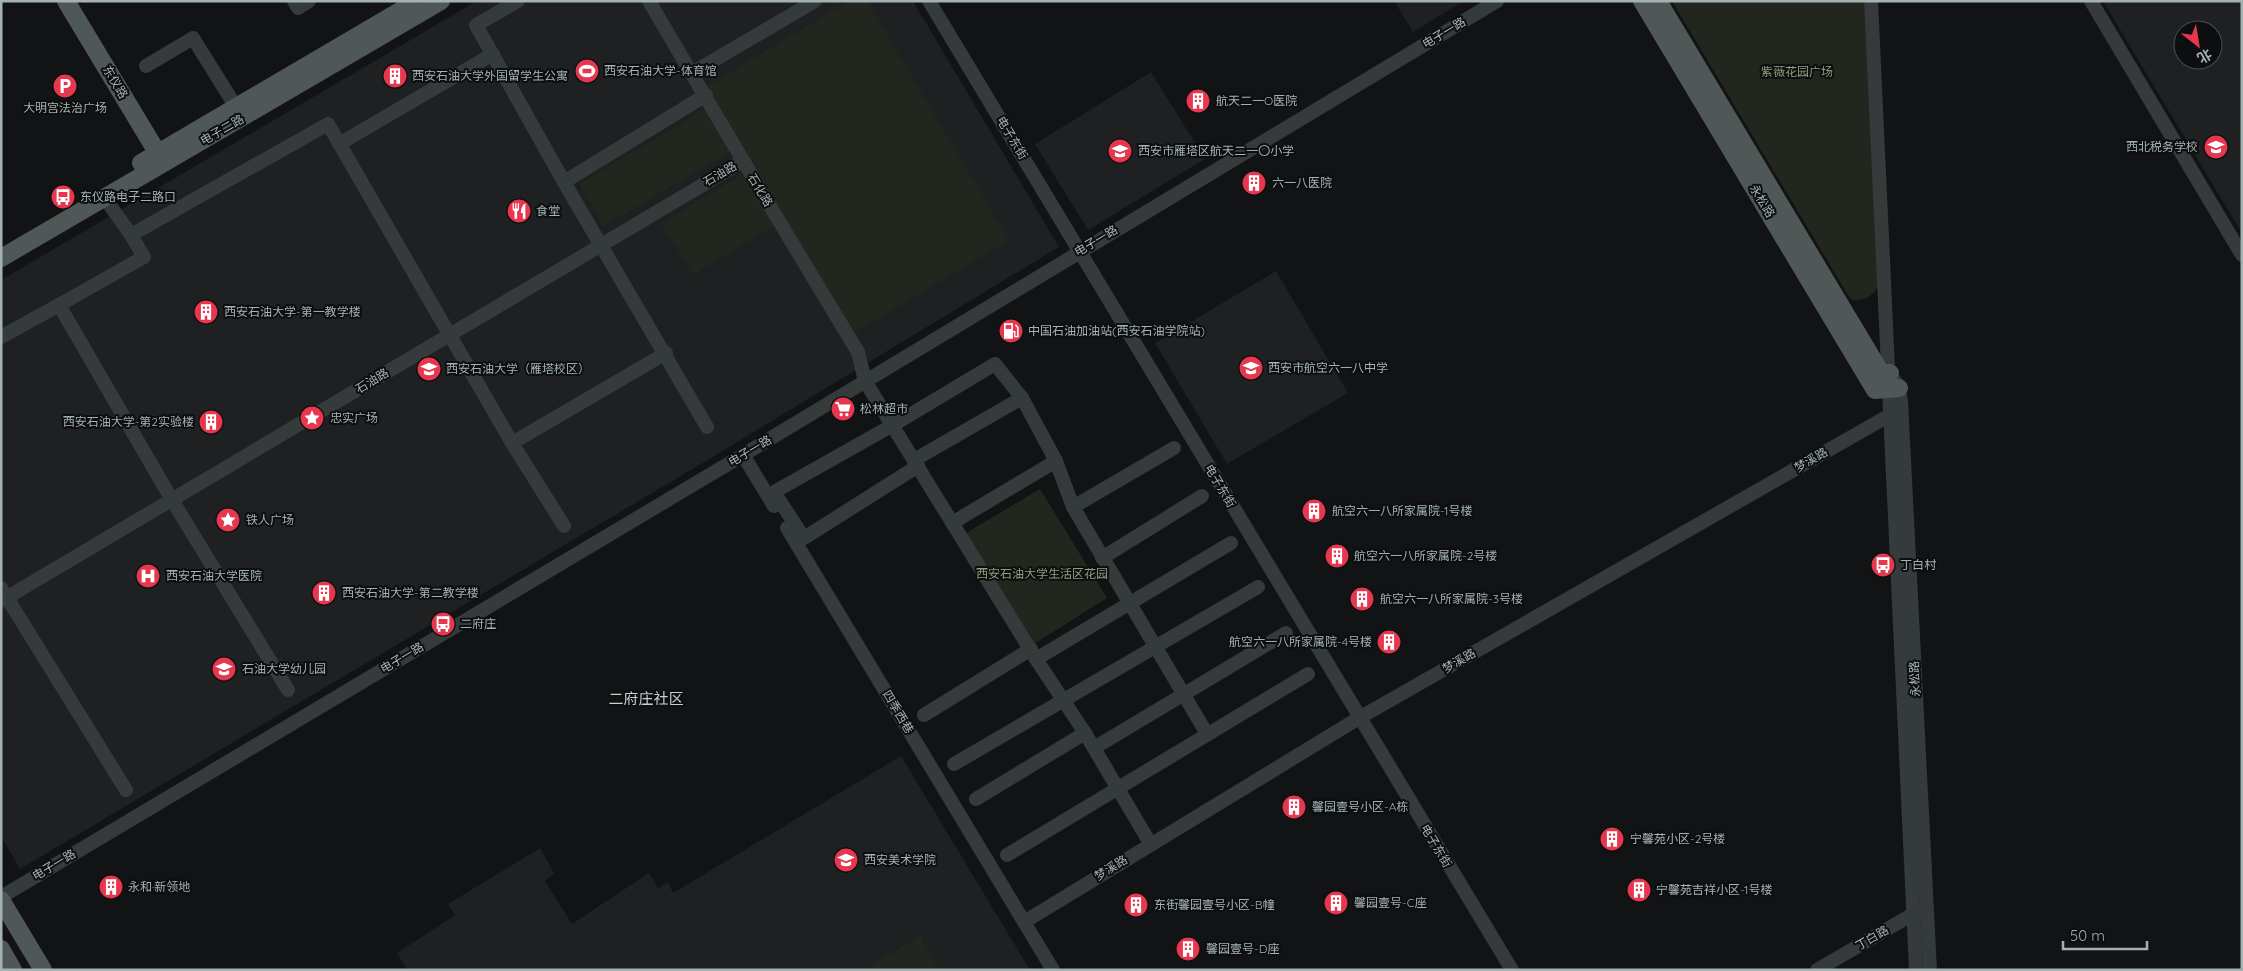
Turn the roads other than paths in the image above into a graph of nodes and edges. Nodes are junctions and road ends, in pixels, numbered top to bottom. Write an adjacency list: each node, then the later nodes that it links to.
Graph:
1 (66, 1): 22 (main road, 东仪路)
2 (79, 1): 22 (main road, 东仪路)
3 (294, 1): 4 (street)
4 (309, 1)
5 (417, 1): 20 (main road, 电子二路)
6 (441, 1): 22 (main road, 电子二路)
7 (518, 1): 16 (street)
8 (650, 1): 18 (street, 石化路)
9 (815, 1): 18 (street)
10 (929, 1): 29 (street, 电子东街)
11 (1497, 1): 29 (street, 电子一路)
12 (1642, 1): 37 (main road, 永松路)
13 (1658, 1): 37 (main road, 永松路)
14 (1871, 1): 37 (street)
15 (2091, 1): 30 (street)
16 (493, 54): 21 (street); 24 (street)
17 (146, 66): 20 (street)
18 (692, 73): 19 (street, 石化路)
19 (706, 95): 23 (street, 石化路); 24 (street)
20 (236, 108): 22 (main road, 电子二路)
21 (339, 144): 26 (street); 33 (street)
22 (165, 156): 25 (main road, 电子二路); 28 (main road, 电子二路)
23 (742, 161): 27 (street, 石油路); 36 (street, 石化路)
24 (564, 182): 27 (street)
25 (104, 197): 26 (street); 31 (main road, 电子二路)
26 (131, 235): 32 (street)
27 (602, 244): 33 (street, 石油路); 35 (street)
28 (1, 245)
29 (1080, 251): 36 (street, 电子一路); 65 (street, 电子东街)
30 (2242, 255)
31 (1, 258)
32 (59, 305): 34 (street); 48 (street)
33 (448, 336): 42 (street); 48 (street, 石油路)
34 (1, 337)
35 (666, 353): 41 (street); 42 (street)
36 (865, 381): 40 (street, 石化路); 44 (street, 电子一路)
37 (1892, 383): 39 (street, 永松路)
38 (1022, 398): 40 (street); 45 (street); 46 (street)
39 (1896, 414): 65 (street, 梦溪路); 76 (street, 永松路); 77 (street, 永松路)
40 (893, 425): 46 (street, 石化路); 46 (street)
41 (707, 427)
42 (512, 443): 51 (street)
43 (1174, 448): 49 (street)
44 (743, 455): 75 (street, 电子一路); 78 (street, 四季西巷)
45 (1056, 461): 49 (street); 50 (street)
46 (916, 463): 50 (street, 石化路)
47 (1202, 496): 53 (street)
48 (172, 500): 55 (street, 石油路); 61 (street)
49 (1073, 507): 53 (street)
50 (952, 523): 59 (street, 石化路)
51 (564, 526)
52 (1231, 543): 56 (street)
53 (1102, 558): 56 (street)
54 (1258, 586): 58 (street)
55 (3, 596): 71 (street)
56 (1129, 602): 58 (street); 59 (street)
57 (1286, 633): 62 (street)
58 (1155, 648): 62 (street); 63 (street)
59 (1034, 654): 63 (street, 石化路); 64 (street)
60 (1308, 674): 67 (street)
61 (288, 690)
62 (1183, 695): 67 (street); 68 (street)
63 (1063, 701): 66 (street, 石化路); 69 (street)
64 (924, 715)
65 (1359, 718): 73 (street, 梦溪路); 83 (street, 电子东街)
66 (1085, 733): 68 (street, 石化路); 72 (street)
67 (1207, 734): 70 (street)
68 (1094, 748): 70 (street, 石化路)
69 (954, 764)
70 (1118, 788): 73 (street, 石化路); 74 (street)
71 (126, 790)
72 (976, 799)
73 (1150, 843): 78 (street, 梦溪路)
74 (1007, 854)
75 (1, 899): 81 (main road)
76 (1928, 906): 77 (street, 丁白路); 86 (street, 永松路)
77 (1914, 913): 84 (street, 丁白路); 85 (street, 永松路)
78 (1024, 922): 82 (street, 四季西巷)
79 (1, 949): 80 (main road)
80 (13, 970)
81 (43, 970)
82 (1052, 970)
83 (1512, 970)
84 (1817, 970)
85 (1916, 970)
86 (1930, 970)

